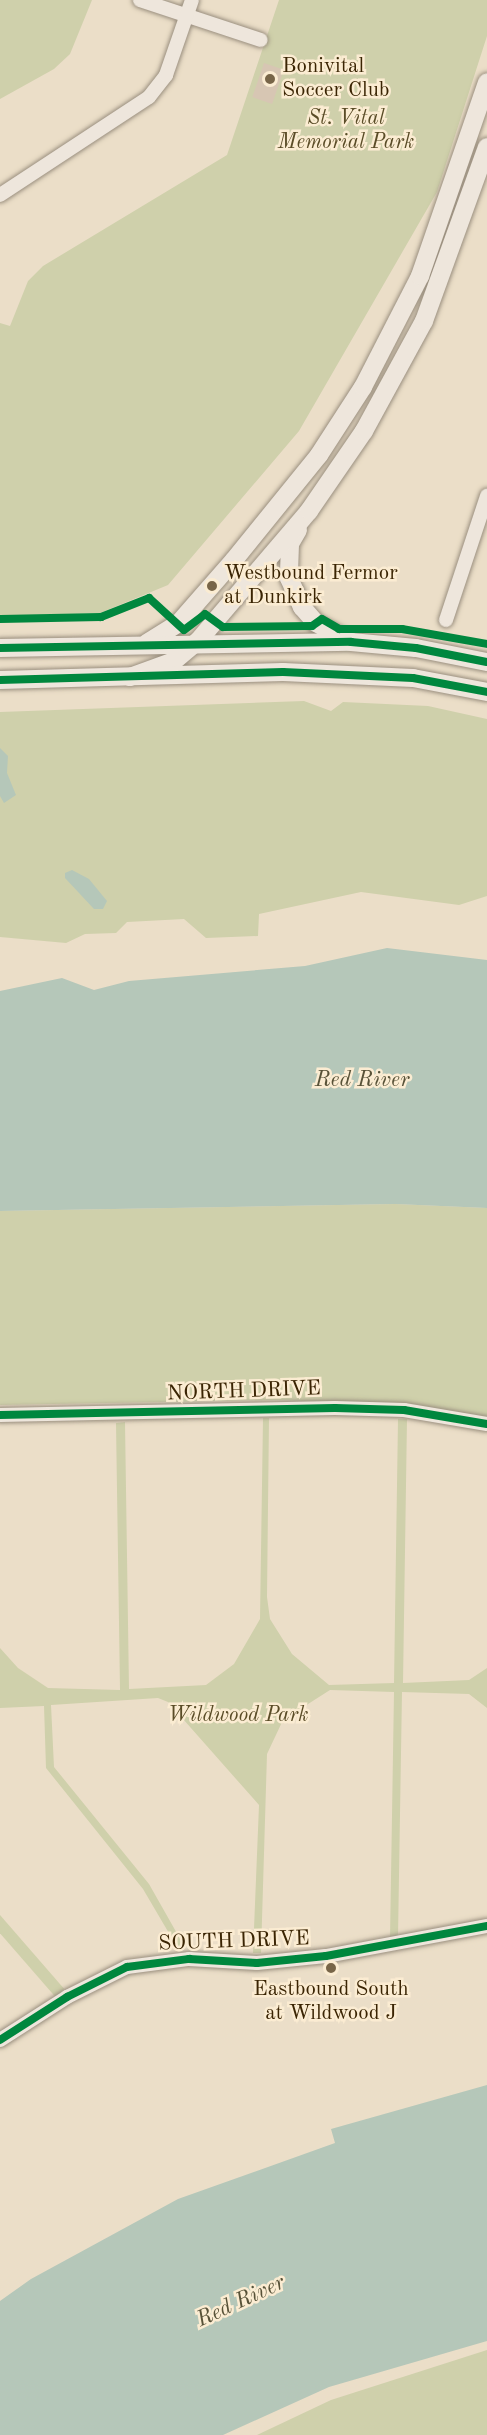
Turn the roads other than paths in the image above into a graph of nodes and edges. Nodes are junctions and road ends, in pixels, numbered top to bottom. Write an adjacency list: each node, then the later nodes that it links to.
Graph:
1 (140, 0): 3 (street)
2 (192, 0): 3 (street)
3 (187, 15): 4 (street); 7 (street)
4 (261, 40)
5 (487, 82): 8 (main road)
6 (487, 147): 9 (main road)
7 (0, 195)
8 (363, 387): 9 (main road); 15 (main road)
9 (377, 408): 11 (main road)
10 (487, 496): 12 (street)
11 (309, 511): 13 (main road); 14 (main road)
12 (447, 620)
13 (198, 641): 14 (main road); 15 (main road); 18 (main road)
14 (351, 642): 17 (main road)
15 (147, 643): 16 (main road)
16 (0, 648)
17 (487, 662)
18 (130, 677): 19 (main road); 20 (main road)
19 (0, 680)
20 (487, 692)
21 (0, 1415): 22 (street, NORTH DRIVE)
22 (487, 1424)
23 (487, 1926): 24 (street, SOUTH DRIVE)
24 (0, 2040)

